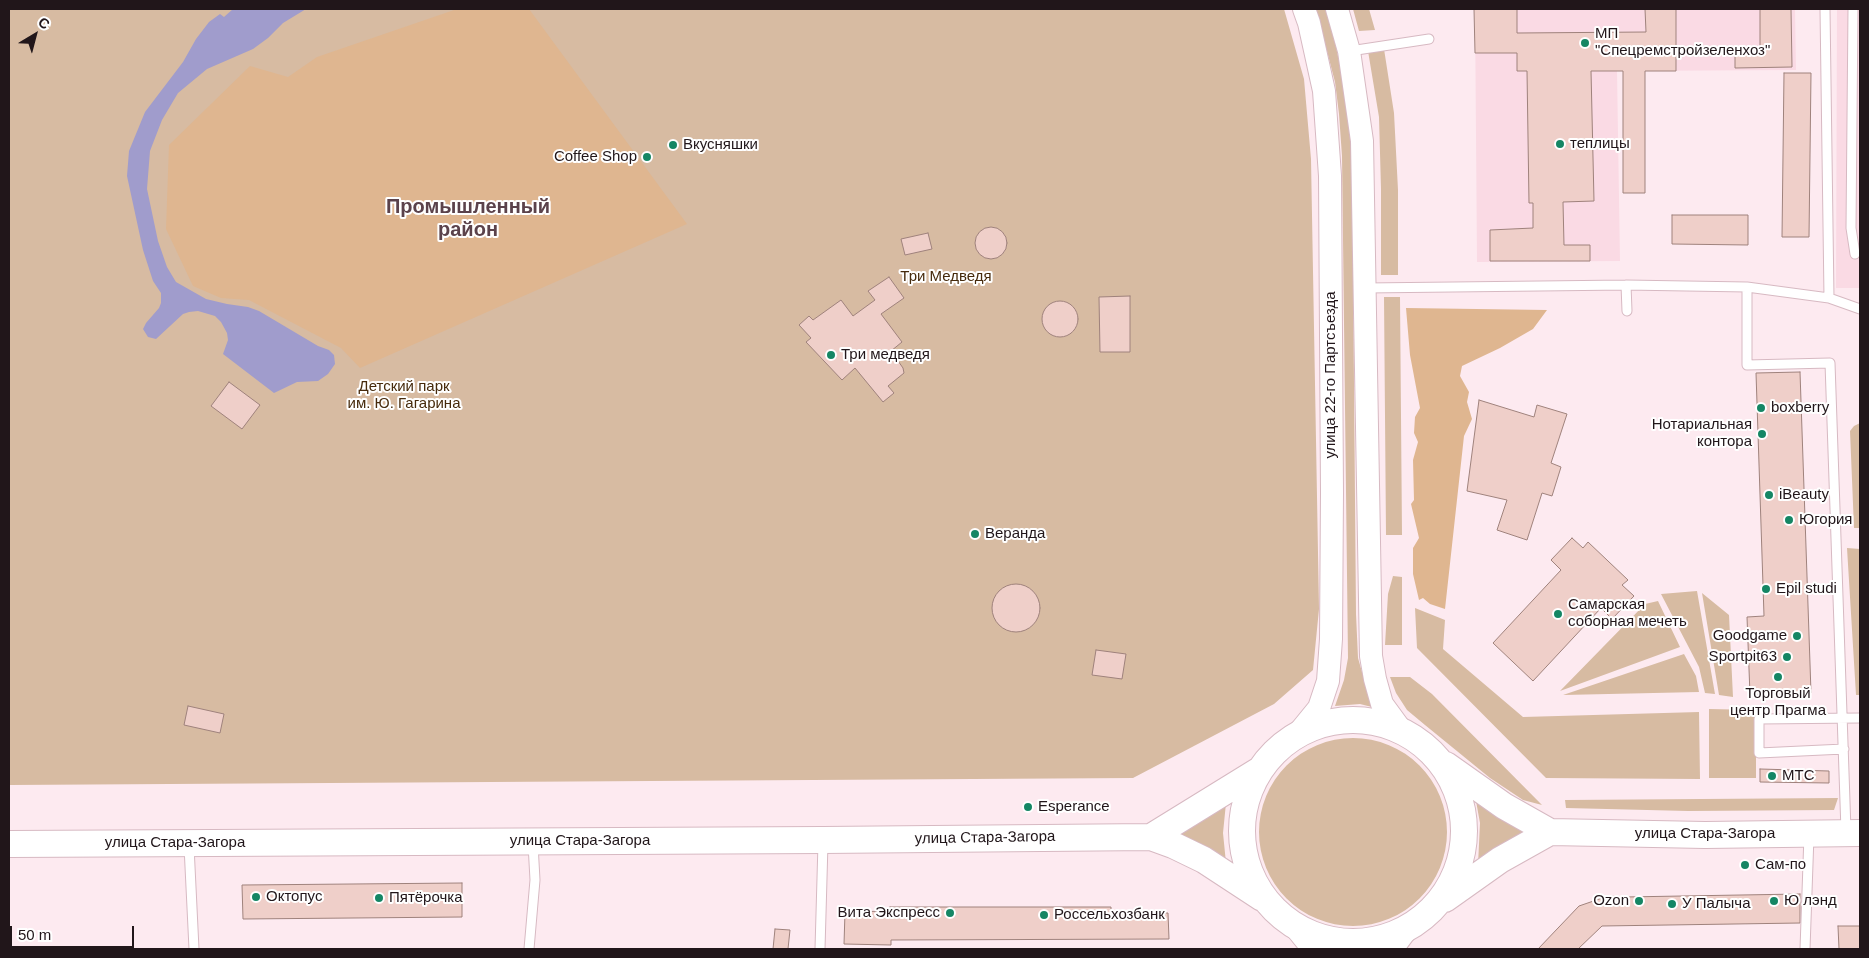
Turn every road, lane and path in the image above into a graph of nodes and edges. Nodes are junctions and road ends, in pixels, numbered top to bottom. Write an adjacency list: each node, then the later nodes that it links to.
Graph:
1 (1304, 9): 19 (street, улица 22-го Партсъезда)
2 (1337, 9): 6 (street)
3 (1825, 9): 13 (lane)
4 (1854, 9): 7 (lane)
5 (1428, 39): 6 (lane)
6 (1349, 51): 12 (street)
7 (1857, 107): 8 (lane)
8 (1856, 228): 9 (lane)
9 (1855, 254)
10 (1626, 285): 11 (lane); 12 (lane); 15 (lane)
11 (1746, 287): 13 (lane); 16 (lane)
12 (1364, 288): 18 (street)
13 (1829, 298): 14 (lane)
14 (1860, 308)
15 (1626, 311)
16 (1843, 718): 17 (lane); 20 (lane); 20 (lane)
17 (1860, 718)
18 (1401, 730): 19 (main road, улица Стара-Загора); 21 (main road, улица Стара-Загора)
19 (1297, 735): 22 (main road, улица Стара-Загора)
20 (1844, 749): 24 (lane)
21 (1446, 766): 23 (main road, улица Стара-Загора); 32 (main road)
22 (1258, 771): 26 (main road); 31 (main road)
23 (1550, 832): 25 (main road, улица Стара-Загора); 32 (main road)
24 (1853, 833): 25 (main road, улица Стара-Загора)
25 (1809, 834): 39 (lane)
26 (1151, 836): 27 (main road, улица Стара-Загора); 31 (main road, улица Стара-Загора)
27 (823, 840): 28 (main road, улица Стара-Загора); 37 (lane)
28 (533, 841): 29 (main road, улица Стара-Загора); 36 (lane)
29 (188, 843): 30 (main road, улица Стара-Загора); 35 (lane)
30 (9, 844)
31 (1262, 898): 33 (main road)
32 (1436, 906): 34 (main road)
33 (1296, 928): 34 (main road); 38 (street)
34 (1400, 939)
35 (194, 949)
36 (528, 949)
37 (820, 949)
38 (1313, 949)
39 (1805, 949)

